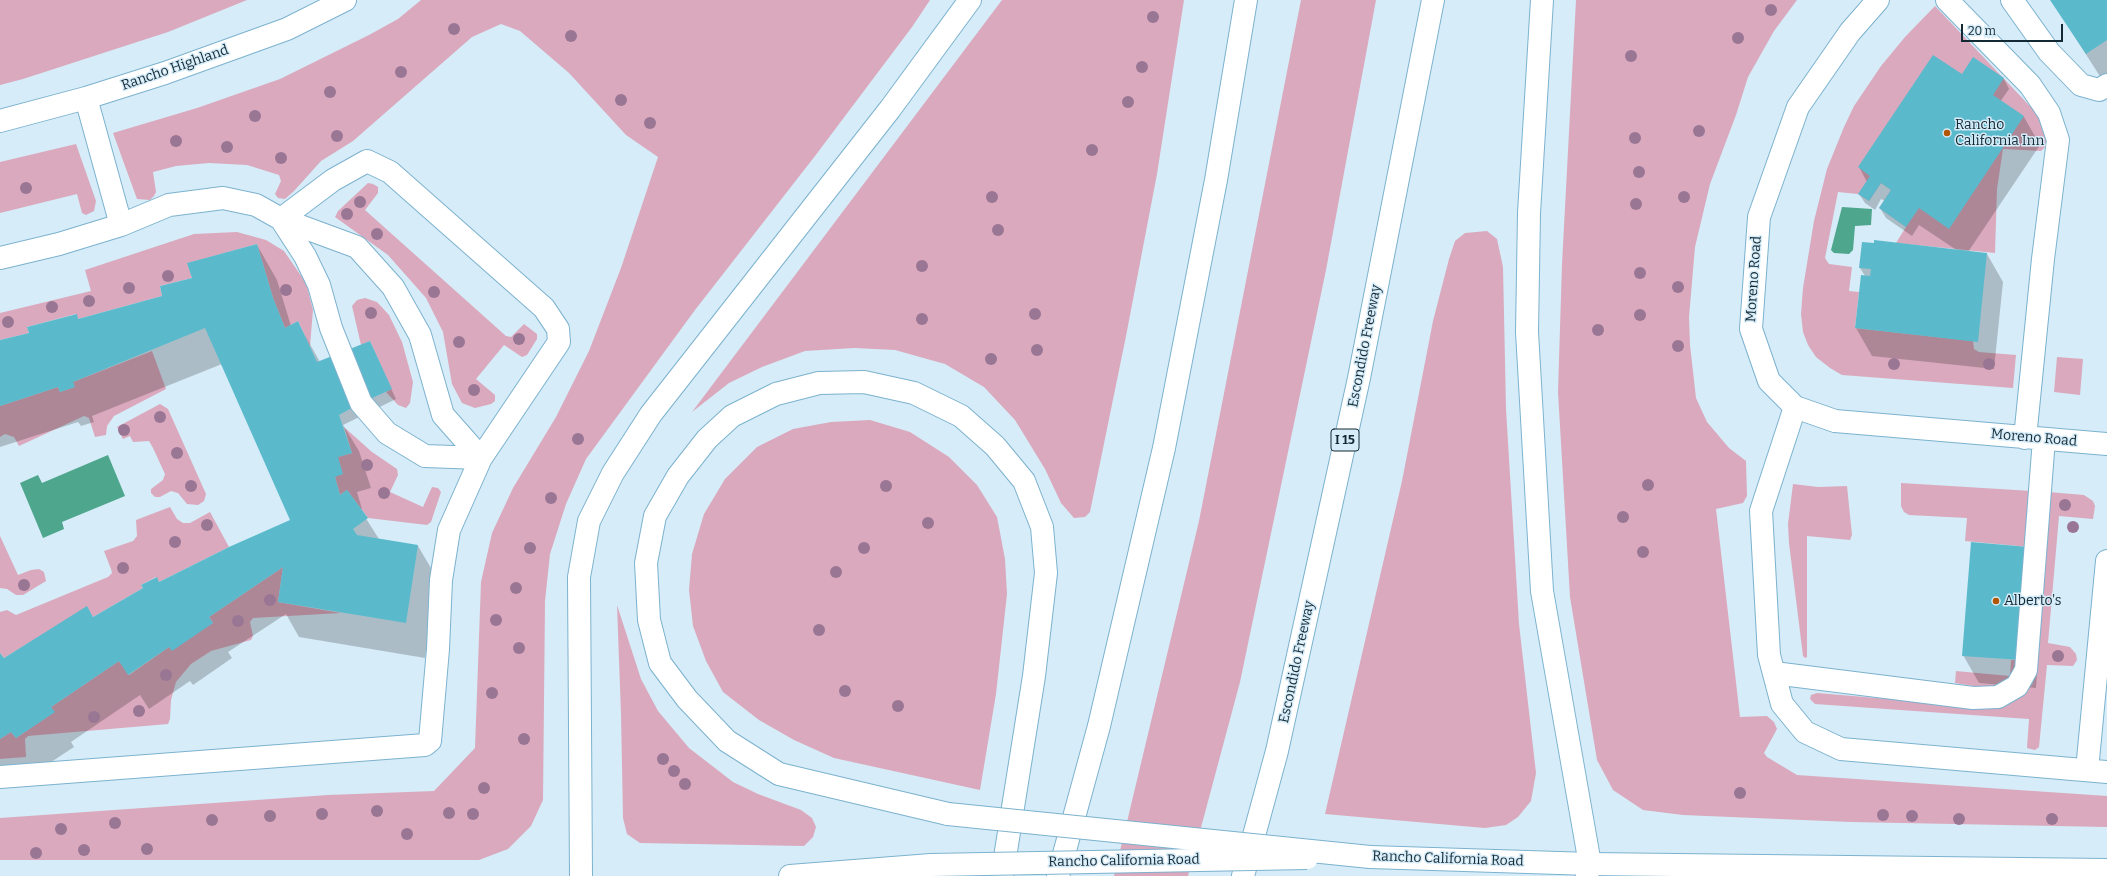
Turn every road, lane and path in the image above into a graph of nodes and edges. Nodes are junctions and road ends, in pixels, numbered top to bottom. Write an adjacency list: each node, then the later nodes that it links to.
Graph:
1 (345, 0): 10 (main road, Rancho Highland)
2 (970, 0): 26 (main road)
3 (1246, 0): 29 (main road)
4 (1433, 0): 30 (main road, Escondido Freeway / I 15)
5 (1542, 0): 24 (main road)
6 (1878, 0): 15 (main road, Moreno Road)
7 (1947, 0): 16 (main road)
8 (2012, 0): 9 (main road)
9 (2107, 85)
10 (86, 98): 11 (main road, Rancho Highland); 13 (main road)
11 (0, 121)
12 (281, 219): 13 (main road); 18 (main road); 18 (main road); 18 (main road)
13 (121, 225): 14 (main road)
14 (0, 258)
15 (1795, 407): 16 (main road, Moreno Road); 20 (main road)
16 (2034, 438): 17 (main road, Moreno Road); 20 (main road)
17 (2107, 444)
18 (481, 458): 22 (main road)
19 (2107, 561): 21 (main road)
20 (1774, 673): 21 (main road)
21 (2097, 771)
22 (0, 777)
23 (1370, 857): 24 (main road, Rancho California Road); 27 (main road, Rancho California Road, bridge); 28 (main road, bridge)
24 (1588, 870): 25 (main road, Rancho California Road)
25 (2107, 870)
26 (581, 876)
27 (790, 876)
28 (1002, 876)
29 (1058, 876)
30 (1243, 876)

